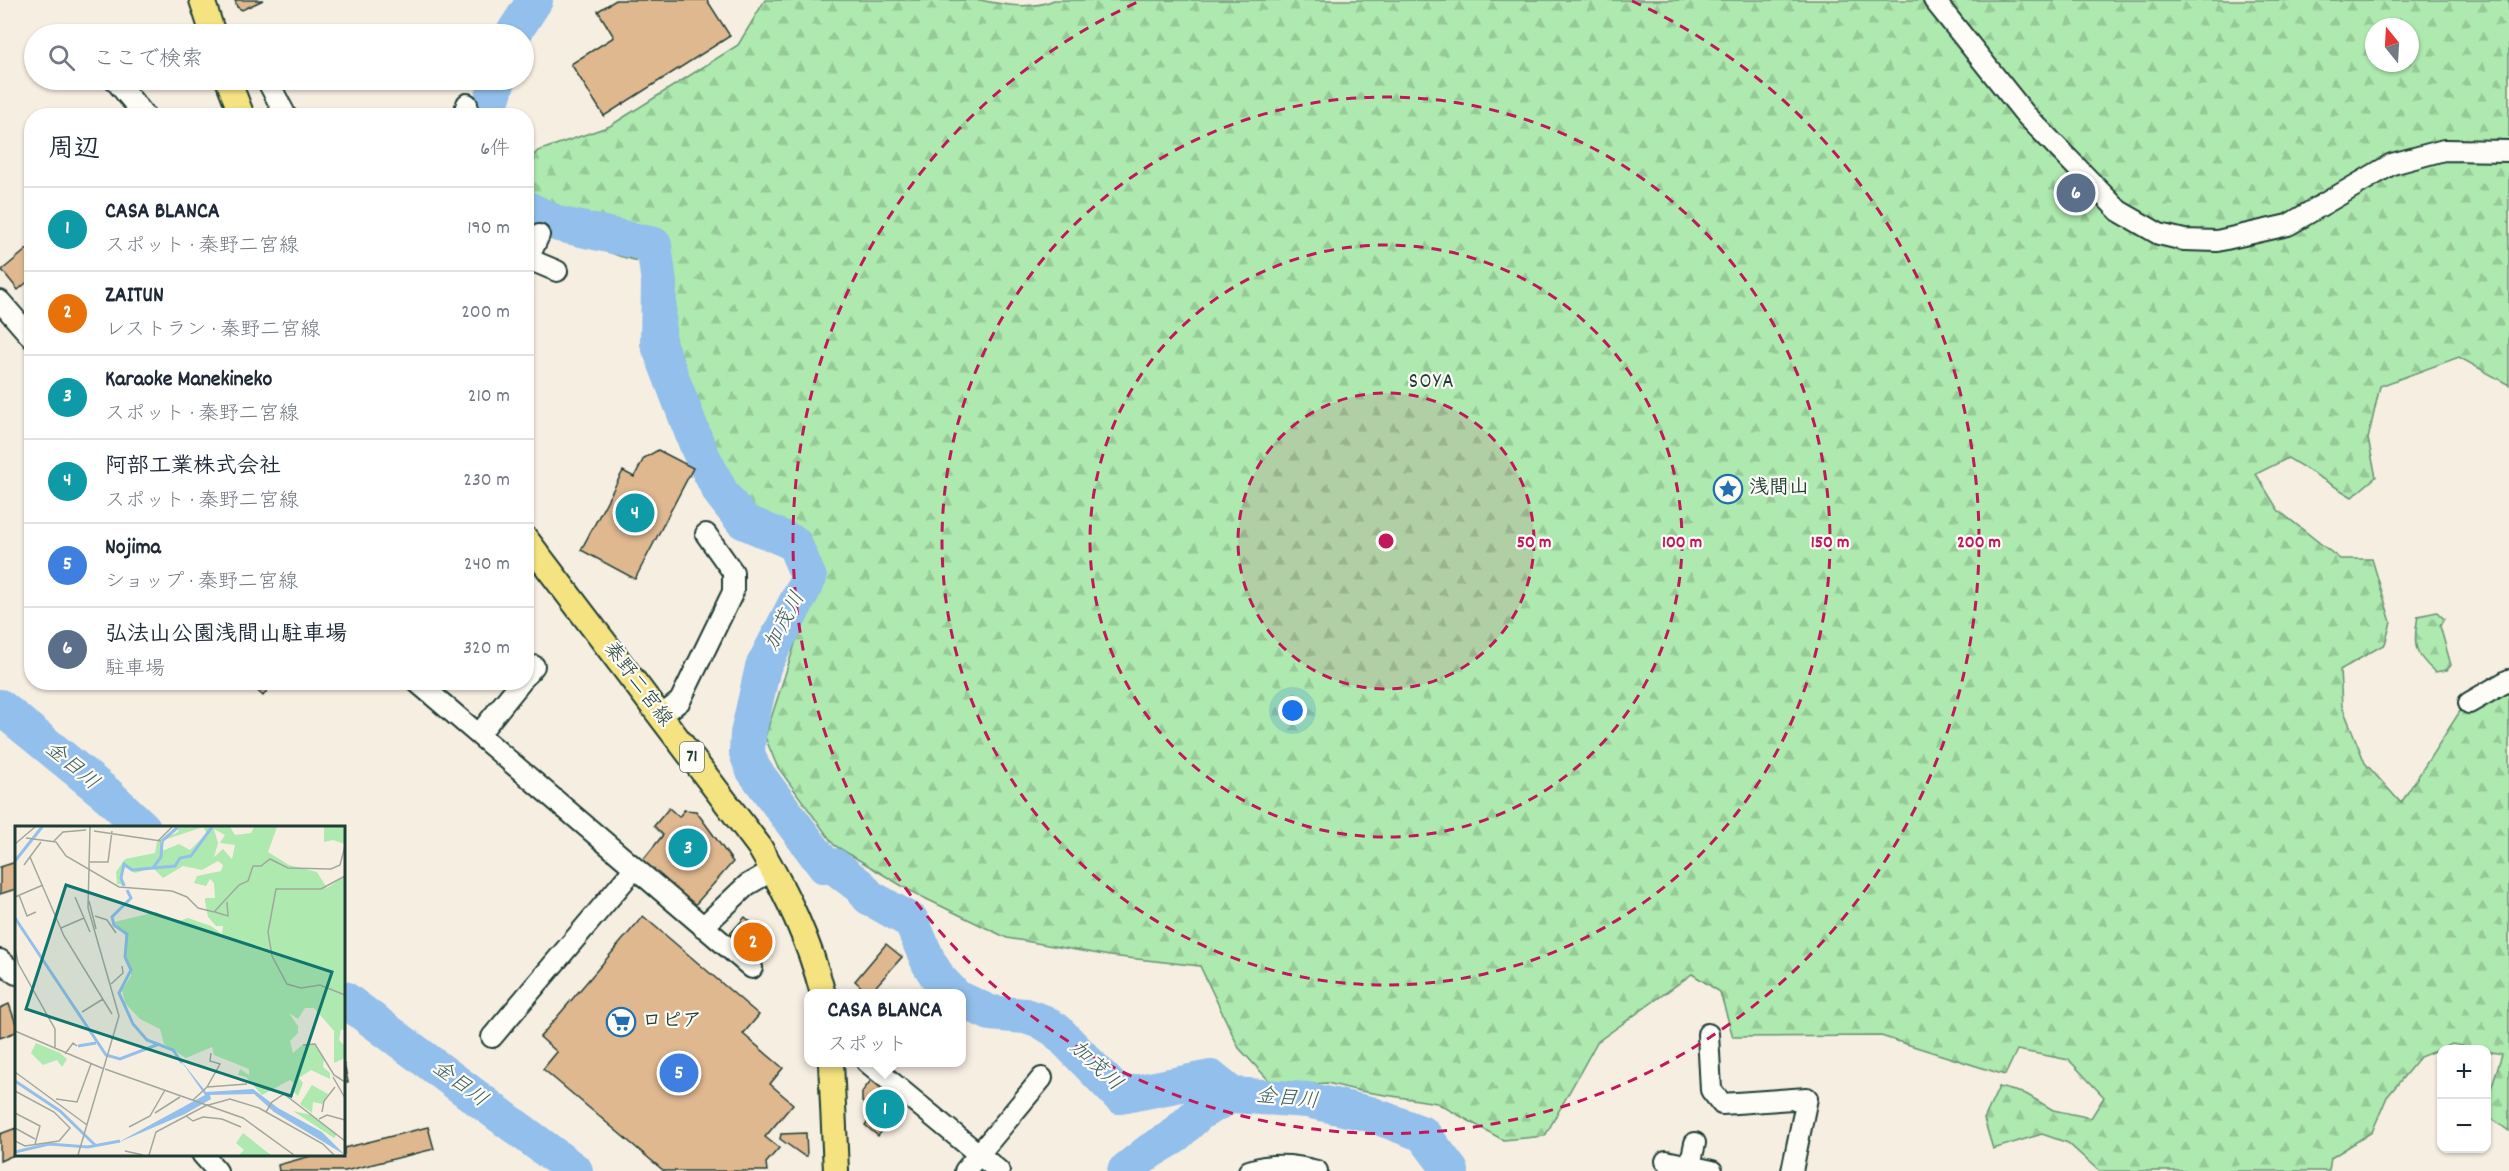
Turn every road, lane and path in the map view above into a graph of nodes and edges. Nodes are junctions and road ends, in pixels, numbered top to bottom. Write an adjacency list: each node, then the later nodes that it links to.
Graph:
1 (202, 0): 3 (main road)
2 (1934, 0): 10 (street)
3 (210, 24)
4 (123, 90): 7 (street)
5 (232, 90): 8 (main road)
6 (272, 90): 9 (street)
7 (138, 108)
8 (239, 108)
9 (282, 108)
10 (2509, 151)
11 (539, 235): 12 (street)
12 (534, 245)
13 (534, 261): 14 (street)
14 (557, 271)
15 (0, 301): 16 (street)
16 (24, 329)
17 (706, 534): 23 (street)
18 (534, 548): 23 (main road, 秦野二宮線 / 71)
19 (2509, 680): 22 (street)
20 (427, 690): 24 (street)
21 (515, 690): 24 (street)
22 (2469, 703)
23 (662, 716): 26 (main road, 秦野二宮線 / 71)
24 (479, 734): 25 (street)
25 (634, 869): 27 (street); 33 (street)
26 (773, 870): 27 (street); 31 (main road, 秦野二宮線 / 71)
27 (703, 927): 29 (street)
28 (0, 960): 30 (street)
29 (752, 968)
30 (15, 973)
31 (822, 989)
32 (1708, 1034): 49 (street)
33 (492, 1037)
34 (831, 1067): 43 (main road)
35 (873, 1067): 38 (street)
36 (1042, 1078): 38 (street)
37 (1695, 1143): 41 (street)
38 (979, 1155): 44 (street); 45 (street)
39 (203, 1156): 42 (street)
40 (1666, 1161): 41 (street)
41 (1689, 1166): 48 (street)
42 (217, 1171)
43 (836, 1171)
44 (966, 1171)
45 (999, 1171)
46 (1249, 1171): 47 (street)
47 (1317, 1171)
48 (1712, 1171)
49 (1792, 1171)

